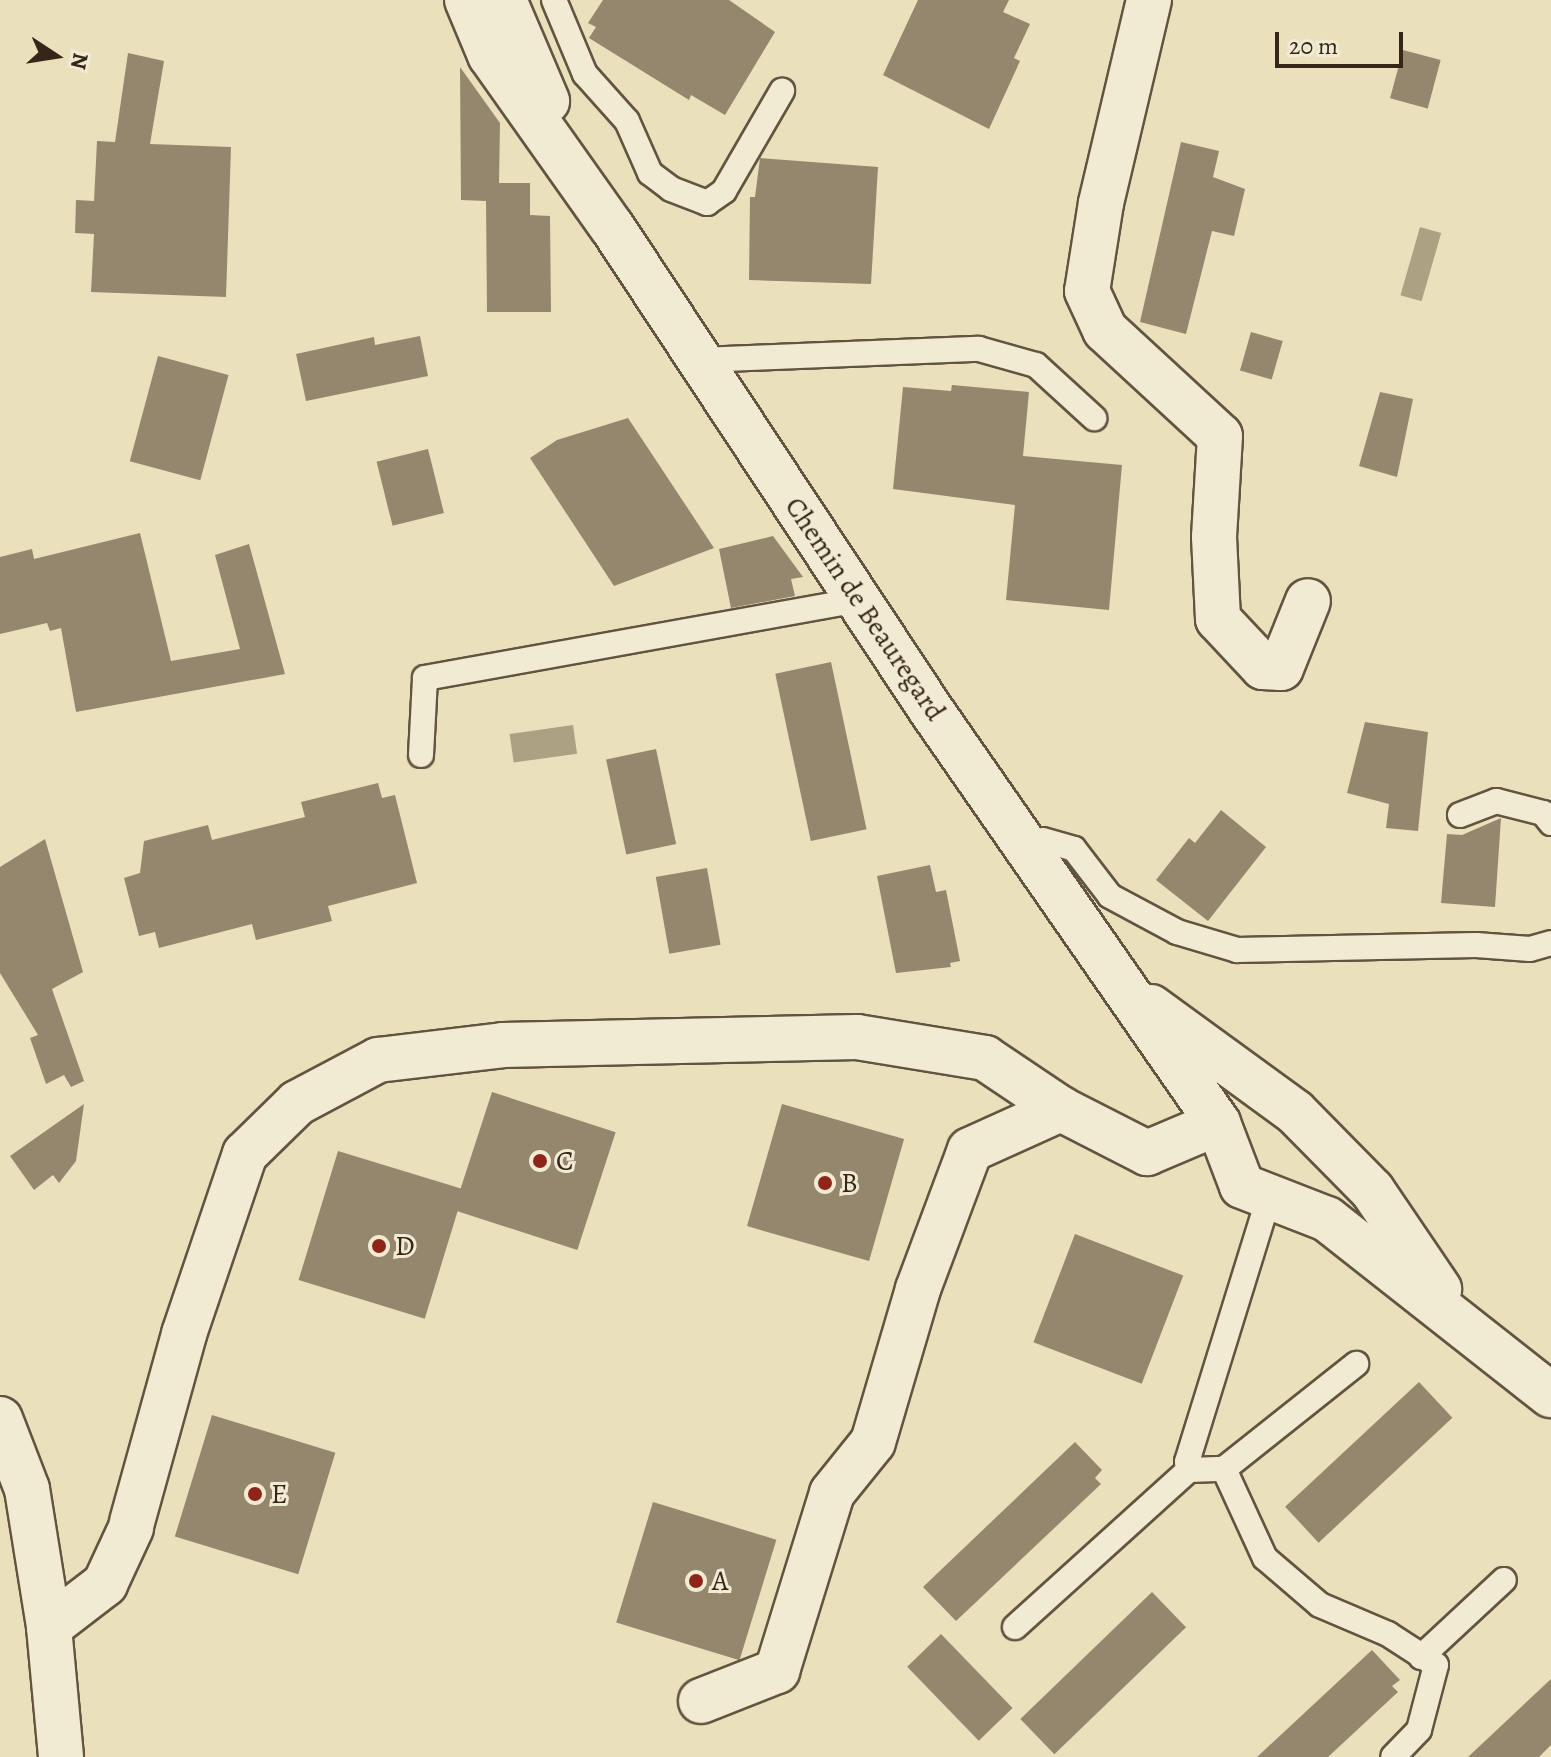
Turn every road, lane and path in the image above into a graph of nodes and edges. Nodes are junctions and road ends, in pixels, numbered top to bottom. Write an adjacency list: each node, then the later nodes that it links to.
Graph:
1 (467, 0): 6 (street, Chemin de Beauregard)
2 (504, 0): 6 (street, Chemin de Beauregard)
3 (554, 0): 5 (lane)
4 (1149, 0): 10 (street)
5 (782, 91)
6 (612, 227): 7 (street, Chemin de Beauregard)
7 (700, 360): 8 (lane); 9 (street, Chemin de Beauregard)
8 (1094, 418)
9 (858, 600): 11 (lane); 14 (street, Chemin de Beauregard)
10 (1308, 601)
11 (421, 755)
12 (1460, 815): 13 (lane)
13 (1551, 823)
14 (1027, 849): 15 (lane); 16 (street, Chemin de Beauregard)
15 (1551, 943)
16 (1123, 987): 18 (street, Chemin de Beauregard); 20 (street, Chemin de Beauregard)
17 (1061, 1109): 18 (street); 27 (street); 30 (street)
18 (1218, 1123): 19 (street, Chemin de Beauregard)
19 (1269, 1197): 20 (street, Chemin de Beauregard); 25 (lane)
20 (1460, 1321): 22 (street, Chemin de Beauregard)
21 (1356, 1364): 24 (lane)
22 (1551, 1395)
23 (0, 1419): 27 (street)
24 (1224, 1469): 25 (lane); 29 (lane)
25 (1189, 1470): 28 (lane)
26 (1504, 1580): 29 (lane)
27 (49, 1627): 31 (street)
28 (1015, 1627)
29 (1421, 1657): 32 (lane)
30 (701, 1701)
31 (61, 1757)
32 (1393, 1757)

